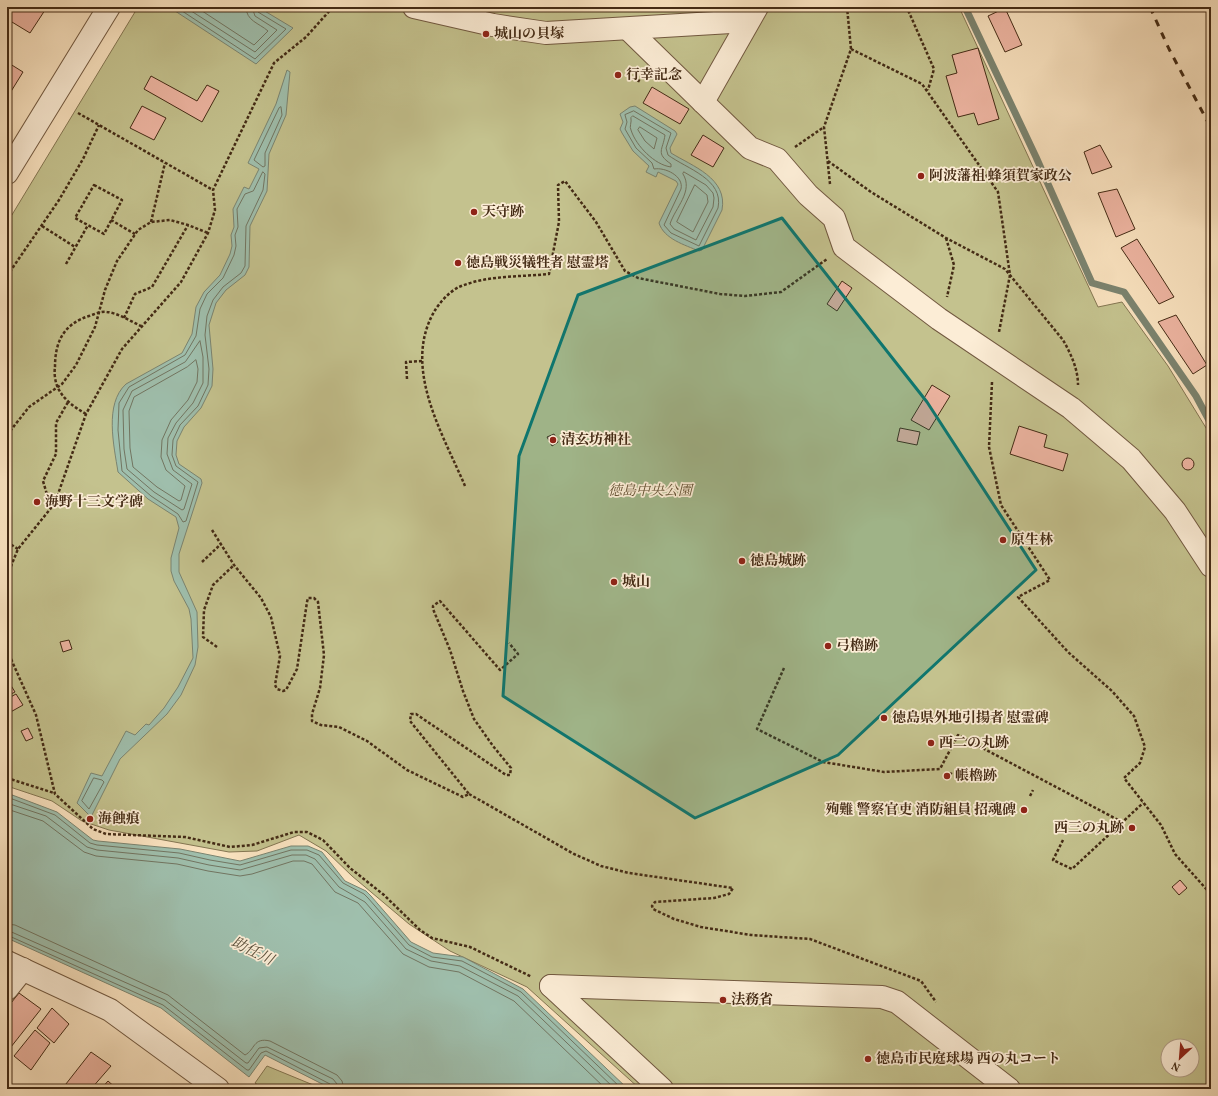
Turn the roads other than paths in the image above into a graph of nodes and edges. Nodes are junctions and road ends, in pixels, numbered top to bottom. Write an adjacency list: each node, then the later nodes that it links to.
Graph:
1 (108, 7): 6 (street)
2 (414, 7): 4 (street)
3 (753, 14): 4 (street); 5 (street)
4 (628, 29): 5 (street)
5 (703, 102): 7 (street)
6 (7, 173)
7 (1211, 566)
8 (15, 965): 9 (street); 10 (street)
9 (7, 989)
10 (218, 1089)
11 (662, 1089): 12 (street)
12 (1009, 1089)

